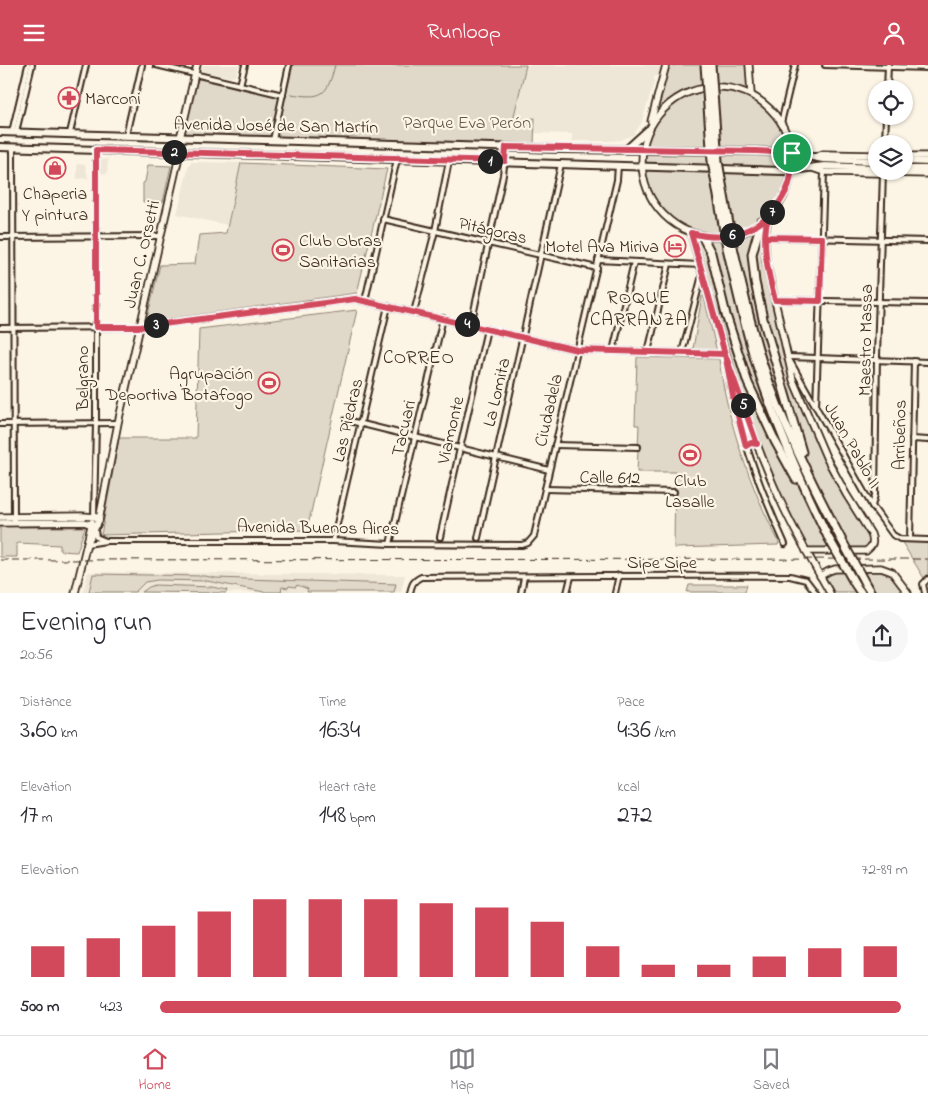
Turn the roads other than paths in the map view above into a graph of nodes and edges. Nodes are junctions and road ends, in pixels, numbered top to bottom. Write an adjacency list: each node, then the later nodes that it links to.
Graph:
1 (28, 65): 25 (street)
2 (32, 65): 25 (street)
3 (86, 65): 26 (street)
4 (142, 65): 27 (street)
5 (156, 65): 17 (street)
6 (197, 65): 17 (main road, Juan C. Orsetti)
7 (244, 65): 19 (street)
8 (289, 65): 21 (street)
9 (666, 65): 23 (main road)
10 (705, 65): 76 (highway, bridge)
11 (711, 65): 76 (highway, bridge)
12 (749, 65): 20 (main road)
13 (795, 65): 22 (street)
14 (825, 65): 15 (street)
15 (888, 66): 16 (street); 18 (street)
16 (928, 68)
17 (195, 74): 19 (street); 28 (main road, Juan C. Orsetti)
18 (887, 80)
19 (240, 85): 21 (street)
20 (751, 94): 22 (main road); 23 (main road)
21 (284, 95): 29 (street)
22 (781, 123): 37 (main road)
23 (648, 129): 33 (main road); 35 (main road)
24 (0, 132): 25 (main road, Avenida José de San Martín)
25 (14, 132): 26 (main road, Avenida José de San Martín)
26 (70, 133): 27 (main road, Avenida José de San Martín)
27 (126, 135): 28 (main road, Avenida José de San Martín)
28 (180, 138): 29 (main road, Avenida José de San Martín); 36 (main road, Juan C. Orsetti)
29 (273, 140): 32 (main road, Avenida José de San Martín)
30 (0, 147): 31 (main road, Avenida José de San Martín)
31 (13, 147): 34 (main road, Avenida José de San Martín); 69 (street)
32 (506, 147): 33 (main road, Avenida José de San Martín); 44 (street)
33 (627, 149): 35 (main road, Avenida José de San Martín)
34 (96, 150): 36 (main road, Avenida José de San Martín); 70 (street, Belgrano)
35 (642, 150): 37 (main road, Avenida José de San Martín); 50 (main road)
36 (180, 152): 42 (main road, Avenida José de San Martín); 66 (main road, Juan C. Orsetti)
37 (792, 153): 41 (main road, Avenida José de San Martín); 55 (main road)
38 (868, 155): 41 (main road)
39 (913, 155): 40 (main road)
40 (928, 156)
41 (814, 157): 45 (main road, Avenida José de San Martín)
42 (396, 159): 43 (main road, Avenida José de San Martín); 62 (street)
43 (449, 161): 44 (main road, Avenida José de San Martín); 64 (street)
44 (505, 161): 48 (main road, Avenida José de San Martín); 75 (street)
45 (868, 161)
46 (913, 161): 47 (main road)
47 (928, 162)
48 (561, 164): 49 (main road, Avenida José de San Martín); 77 (street, La Lomita)
49 (618, 165): 50 (main road, Avenida José de San Martín); 78 (street, Ciudadela)
50 (641, 166): 55 (main road, Avenida José de San Martín); 65 (main road)
51 (812, 168): 52 (main road, Avenida José de San Martín); 55 (main road, Avenida José de San Martín); 56 (main road)
52 (868, 168)
53 (913, 169): 54 (main road)
54 (928, 169)
55 (792, 171): 61 (main road)
56 (824, 172): 57 (main road); 72 (street)
57 (868, 173)
58 (913, 174): 59 (main road)
59 (928, 174)
60 (883, 180): 73 (street, Maestro Massa)
61 (768, 217): 63 (main road); 71 (main road)
62 (383, 219): 64 (street, Pitágoras); 85 (street)
63 (761, 222): 67 (main road); 126 (highway)
64 (435, 231): 75 (street, Pitágoras); 90 (street)
65 (691, 233): 67 (main road); 81 (main road)
66 (161, 236): 70 (street); 94 (main road, Juan C. Orsetti)
67 (702, 236): 129 (highway)
68 (0, 237): 69 (street)
69 (13, 237): 70 (street); 96 (street)
70 (96, 237): 93 (street, Belgrano)
71 (765, 237): 72 (street); 84 (main road)
72 (822, 238): 73 (street); 86 (street)
73 (881, 240): 74 (street); 87 (street, Maestro Massa)
74 (928, 241)
75 (488, 243): 77 (street, Pitágoras); 92 (street)
76 (730, 247): 126 (highway); 129 (highway)
77 (541, 255): 82 (street, Pitágoras); 98 (street, La Lomita)
78 (598, 260): 79 (street); 82 (street, Ciudadela)
79 (634, 262): 80 (street); 100 (street)
80 (669, 264): 81 (street); 101 (street)
81 (700, 265): 83 (main road)
82 (597, 268): 99 (street, Ciudadela)
83 (702, 275): 102 (street); 103 (main road)
84 (775, 300): 86 (street); 104 (main road)
85 (365, 301): 89 (street); 94 (street)
86 (820, 301): 87 (street); 105 (street)
87 (879, 302): 88 (street); 106 (street, Maestro Massa)
88 (928, 303)
89 (388, 305): 90 (street); 115 (street, Las Piedras)
90 (414, 312): 91 (street)
91 (443, 318): 92 (street); 116 (street, Tacuari)
92 (471, 325): 97 (street)
93 (96, 327): 94 (street); 96 (street); 113 (street, Belgrano)
94 (140, 327): 114 (main road, Juan C. Orsetti)
95 (0, 328): 96 (street)
96 (13, 328): 112 (street)
97 (487, 329): 98 (street); 123 (street, Viamonte)
98 (522, 337): 99 (street); 124 (street, La Lomita)
99 (577, 350): 100 (street); 120 (street, Ciudadela)
100 (613, 351): 101 (street)
101 (648, 352): 102 (street)
102 (682, 353): 103 (street)
103 (725, 354): 119 (main road); 121 (street)
104 (789, 358): 105 (street); 109 (street, Juan Pablo II); 145 (main road)
105 (818, 358): 106 (street); 109 (street)
106 (878, 360): 107 (street); 130 (street, Maestro Massa)
107 (914, 361): 108 (street); 117 (street, Arribeños)
108 (928, 362)
109 (816, 409): 130 (street, Juan Pablo II)
110 (346, 420): 115 (street)
111 (0, 423): 112 (street)
112 (14, 423): 113 (street); 132 (street)
113 (96, 423): 114 (street); 134 (street, Belgrano)
114 (118, 423): 134 (main road, Juan C. Orsetti)
115 (360, 424): 116 (street); 140 (street, Las Piedras)
116 (415, 438): 123 (street); 141 (street, Tacuari)
117 (912, 439): 118 (street); 137 (street, Arribeños)
118 (928, 440)
119 (757, 444): 121 (street); 145 (main road)
120 (555, 445): 122 (street); 125 (street, Ciudadela)
121 (746, 446): 144 (street)
122 (638, 447)
123 (460, 449): 124 (street); 135 (street, Viamonte)
124 (496, 457): 125 (street); 136 (street, La Lomita)
125 (549, 471): 127 (street, Ciudadela)
126 (814, 488): 159 (highway, bridge)
127 (544, 489): 128 (street, Calle 612); 142 (street, Ciudadela)
128 (674, 492)
129 (811, 502): 158 (highway, bridge)
130 (872, 506): 137 (street, Juan Pablo II)
131 (0, 517): 132 (main road)
132 (14, 520): 133 (main road); 134 (main road)
133 (0, 523)
134 (95, 523): 139 (street); 143 (main road, Juan C. Orsetti)
135 (440, 537)
136 (478, 538)
137 (910, 539): 138 (street)
138 (928, 539)
139 (106, 541): 140 (street, Avenida Buenos Aires); 143 (street, Avenida Buenos Aires)
140 (333, 541): 141 (street, Avenida Buenos Aires)
141 (390, 543): 142 (street, Avenida Buenos Aires)
142 (528, 543)
143 (88, 544): 151 (main road, Juan C. Orsetti)
144 (785, 544)
145 (806, 551): 149 (main road)
146 (619, 575): 148 (street, Sipe Sipe); 155 (street); 156 (street, Sipe Sipe)
147 (524, 577): 148 (street, Sipe Sipe); 152 (street, Sipe Sipe); 153 (street)
148 (571, 577): 154 (street)
149 (820, 577): 157 (main road); 160 (main road)
150 (927, 579): 161 (street)
151 (75, 593)
152 (410, 593)
153 (521, 593)
154 (567, 593)
155 (614, 593)
156 (816, 593)
157 (830, 593)
158 (861, 593)
159 (871, 593)
160 (908, 593)
161 (925, 593)

